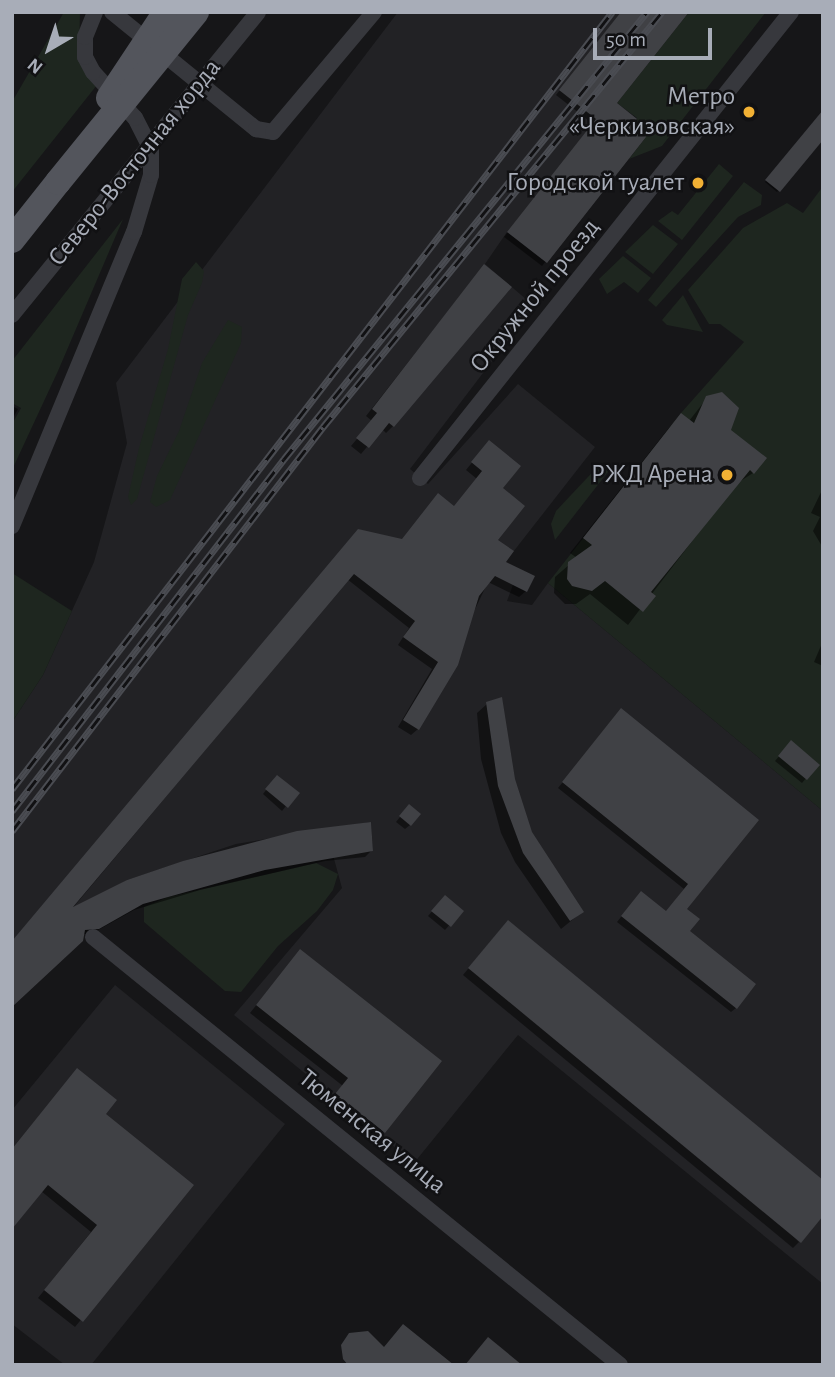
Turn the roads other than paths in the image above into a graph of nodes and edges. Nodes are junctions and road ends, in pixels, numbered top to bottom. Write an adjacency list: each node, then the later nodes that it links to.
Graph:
1 (94, 12): 12 (street)
2 (112, 12): 6 (street)
3 (166, 12): 8 (main road, bridge)
4 (197, 12): 8 (main road, Северо-Восточная хорда, bridge)
5 (258, 12): 10 (street, Северо-Восточная хорда, bridge)
6 (374, 12)
7 (791, 12): 11 (street, Окружной проезд)
8 (58, 182): 9 (main road, Северо-Восточная хорда)
9 (12, 240)
10 (12, 315)
11 (420, 478)
12 (12, 526)
13 (93, 937): 14 (street, Тюменская улица)
14 (620, 1365)

